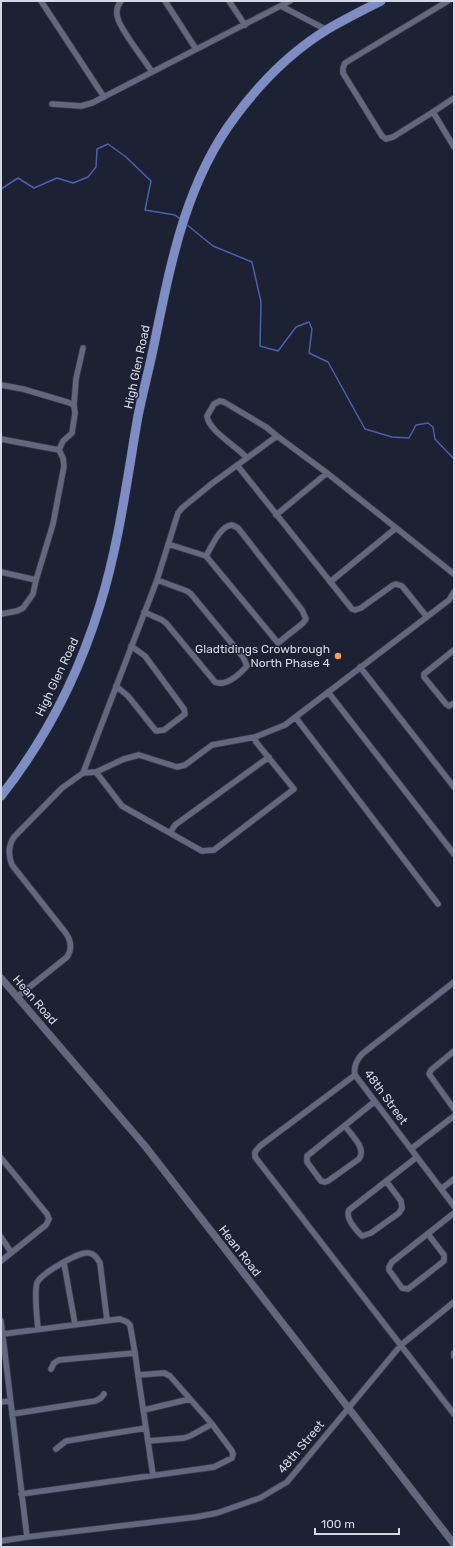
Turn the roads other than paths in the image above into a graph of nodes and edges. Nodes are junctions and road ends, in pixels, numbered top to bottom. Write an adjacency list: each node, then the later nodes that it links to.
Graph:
1 (41, 1): 13 (street)
2 (121, 1): 12 (street)
3 (165, 1): 11 (street)
4 (229, 1): 9 (street)
5 (289, 1): 8 (street)
6 (380, 1): 10 (main road, High Glen Road)
7 (448, 1): 16 (street)
8 (281, 6): 9 (street); 10 (street)
9 (245, 25): 11 (street)
10 (327, 30): 52 (main road, High Glen Road)
11 (196, 49): 12 (street)
12 (152, 72): 13 (street)
13 (104, 97): 15 (street)
14 (454, 98): 16 (street)
15 (52, 104)
16 (433, 112): 17 (street)
17 (454, 147)
18 (83, 348): 20 (street)
19 (1, 385): 20 (street)
20 (74, 405): 23 (street)
21 (277, 436): 24 (street); 24 (street); 26 (street)
22 (1, 439): 23 (street)
23 (59, 450): 33 (street)
24 (246, 458): 25 (street)
25 (237, 465): 27 (street); 29 (street)
26 (327, 473): 27 (street); 28 (street)
27 (276, 515): 35 (street)
28 (396, 528): 32 (street); 35 (street)
29 (168, 544): 30 (street); 34 (street)
30 (206, 556): 30 (street)
31 (1, 572): 33 (street)
32 (454, 574)
33 (36, 580): 38 (street)
34 (157, 580): 37 (street); 37 (street)
35 (330, 582): 39 (street)
36 (454, 592): 39 (street)
37 (144, 612): 40 (street)
38 (1, 614)
39 (427, 617): 42 (street)
40 (131, 646): 43 (street); 43 (street)
41 (454, 650): 45 (street)
42 (360, 667): 44 (street); 51 (street)
43 (116, 686): 50 (street)
44 (328, 692): 46 (street); 54 (street)
45 (454, 703)
46 (296, 718): 47 (street); 55 (street)
47 (255, 737): 48 (street); 49 (street)
48 (269, 757): 53 (street); 53 (street)
49 (96, 772): 50 (street); 53 (street)
50 (83, 773): 58 (street)
51 (454, 787)
52 (1, 796)
53 (170, 833)
54 (454, 854)
55 (438, 904)
56 (1, 978): 58 (street, Hean Road)
57 (454, 982): 60 (street, 48th Street)
58 (17, 997): 93 (street, Hean Road)
59 (454, 1051): 62 (street)
60 (355, 1075): 61 (street, 48th Street); 84 (street)
61 (374, 1102): 64 (street); 65 (street, 48th Street)
62 (454, 1109)
63 (454, 1116): 65 (street)
64 (345, 1126): 64 (street)
65 (411, 1149): 66 (street, 48th Street)
66 (417, 1157): 69 (street); 70 (street, 48th Street)
67 (1, 1158): 75 (street)
68 (454, 1178): 70 (street)
69 (386, 1181): 69 (street)
70 (441, 1189): 71 (street, 48th Street)
71 (454, 1206)
72 (454, 1213): 73 (street)
73 (428, 1234): 73 (street)
74 (1, 1238): 75 (street)
75 (11, 1252): 76 (street)
76 (1, 1261)
77 (64, 1263): 79 (street); 81 (street); 82 (street)
78 (454, 1302): 84 (street, 48th Street)
79 (107, 1320): 81 (street); 85 (street)
80 (1, 1321): 83 (street)
81 (75, 1324): 82 (street)
82 (38, 1329): 83 (street)
83 (3, 1334): 86 (street)
84 (401, 1345): 93 (street, 48th Street); 96 (street)
85 (135, 1353): 87 (street); 88 (street)
86 (4, 1367): 91 (street)
87 (52, 1369)
88 (138, 1375): 90 (street); 94 (street)
89 (104, 1394): 95 (street)
90 (190, 1399): 94 (street); 97 (street)
91 (10, 1401): 92 (street); 95 (street)
92 (1, 1402)
93 (348, 1408): 103 (street, 48th Street); 105 (street, Hean Road)
94 (144, 1410): 98 (street)
95 (12, 1414): 102 (street)
96 (454, 1414)
97 (212, 1424): 99 (street); 101 (street)
98 (146, 1428): 99 (street); 100 (street)
99 (148, 1441): 101 (street)
100 (56, 1449)
101 (153, 1475): 102 (street)
102 (21, 1494): 103 (street)
103 (27, 1537): 104 (street, 48th Street)
104 (1, 1541)
105 (454, 1544)

